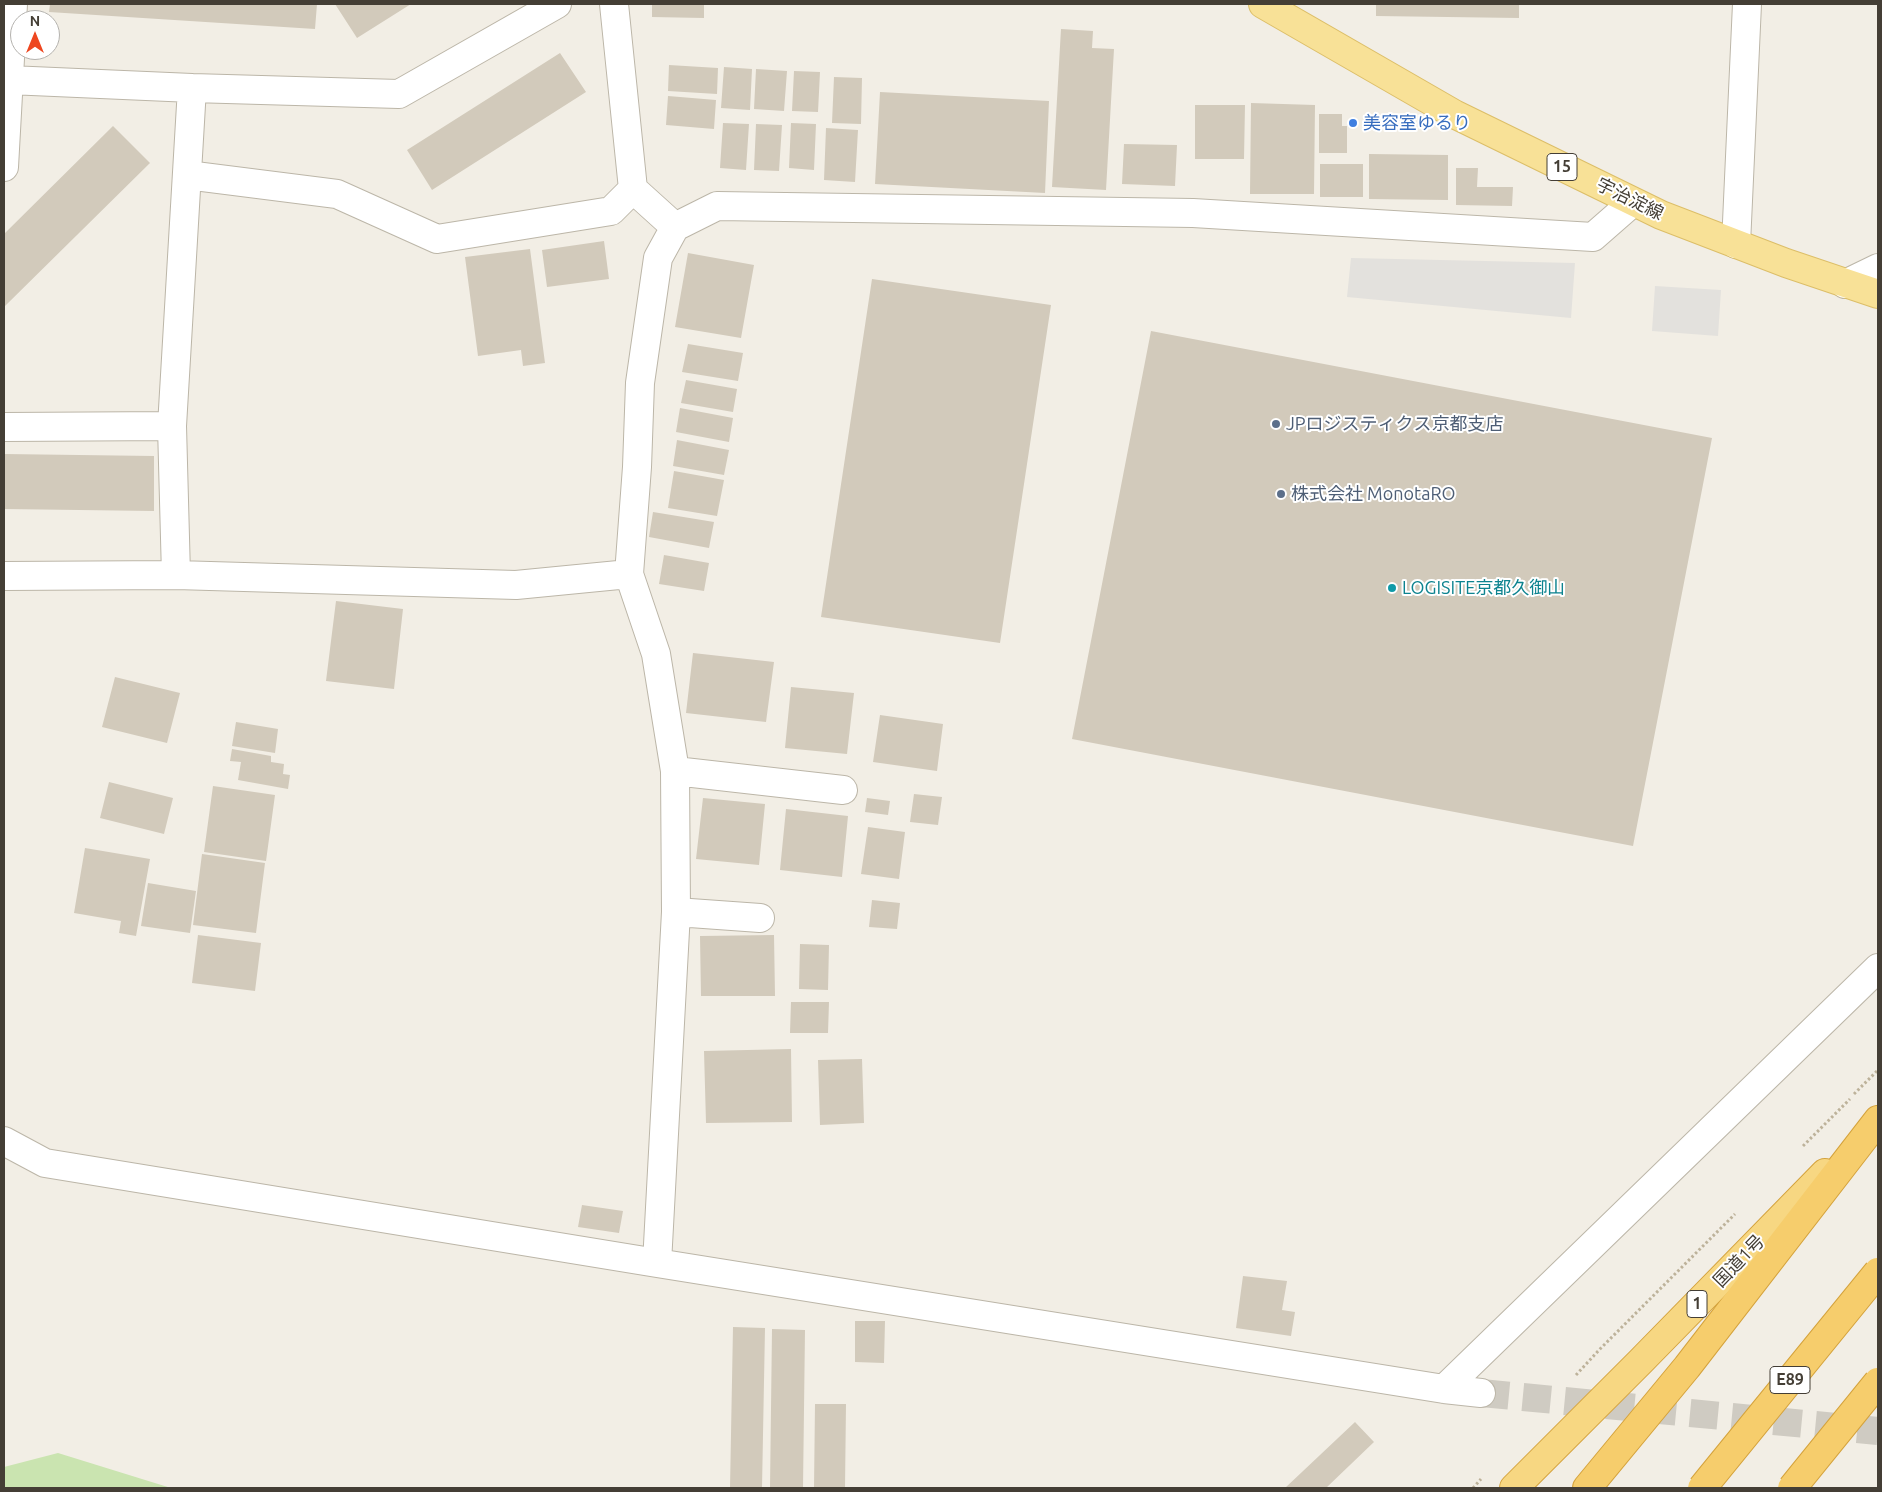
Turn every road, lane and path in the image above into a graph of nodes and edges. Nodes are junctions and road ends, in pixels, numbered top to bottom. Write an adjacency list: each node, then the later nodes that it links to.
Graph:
1 (13, 4): 6 (street)
2 (557, 4): 7 (street)
3 (614, 4): 10 (street)
4 (1263, 4): 11 (main road, 宇治淀線 / 15)
5 (1747, 4): 13 (street)
6 (9, 80): 7 (street); 8 (street)
7 (192, 88): 9 (street)
8 (4, 168)
9 (187, 175): 10 (street); 17 (street)
10 (633, 189): 12 (street)
11 (1633, 202): 12 (street); 13 (main road, 宇治淀線 / 15)
12 (675, 227): 19 (street)
13 (1736, 244): 15 (main road, 宇治淀線 / 15)
14 (1878, 268): 15 (street)
15 (1845, 284): 16 (main road, 宇治淀線 / 15)
16 (1878, 294)
17 (172, 426): 18 (street); 21 (street)
18 (4, 427)
19 (629, 574): 21 (street); 22 (street)
20 (4, 576): 21 (street)
21 (176, 576)
22 (675, 771): 23 (street); 24 (street)
23 (843, 790)
24 (676, 912): 25 (street); 29 (street)
25 (760, 918)
26 (1878, 968): 32 (street)
27 (1878, 1119): 34 (highway, 国道1号 / 1); 35 (highway)
28 (4, 1141): 29 (street)
29 (656, 1263): 32 (street)
30 (1878, 1272): 36 (highway, E89, bridge)
31 (1878, 1382): 37 (highway, bridge)
32 (1444, 1389): 33 (street)
33 (1481, 1393)
34 (1514, 1488)
35 (1587, 1488)
36 (1702, 1488)
37 (1792, 1488)

